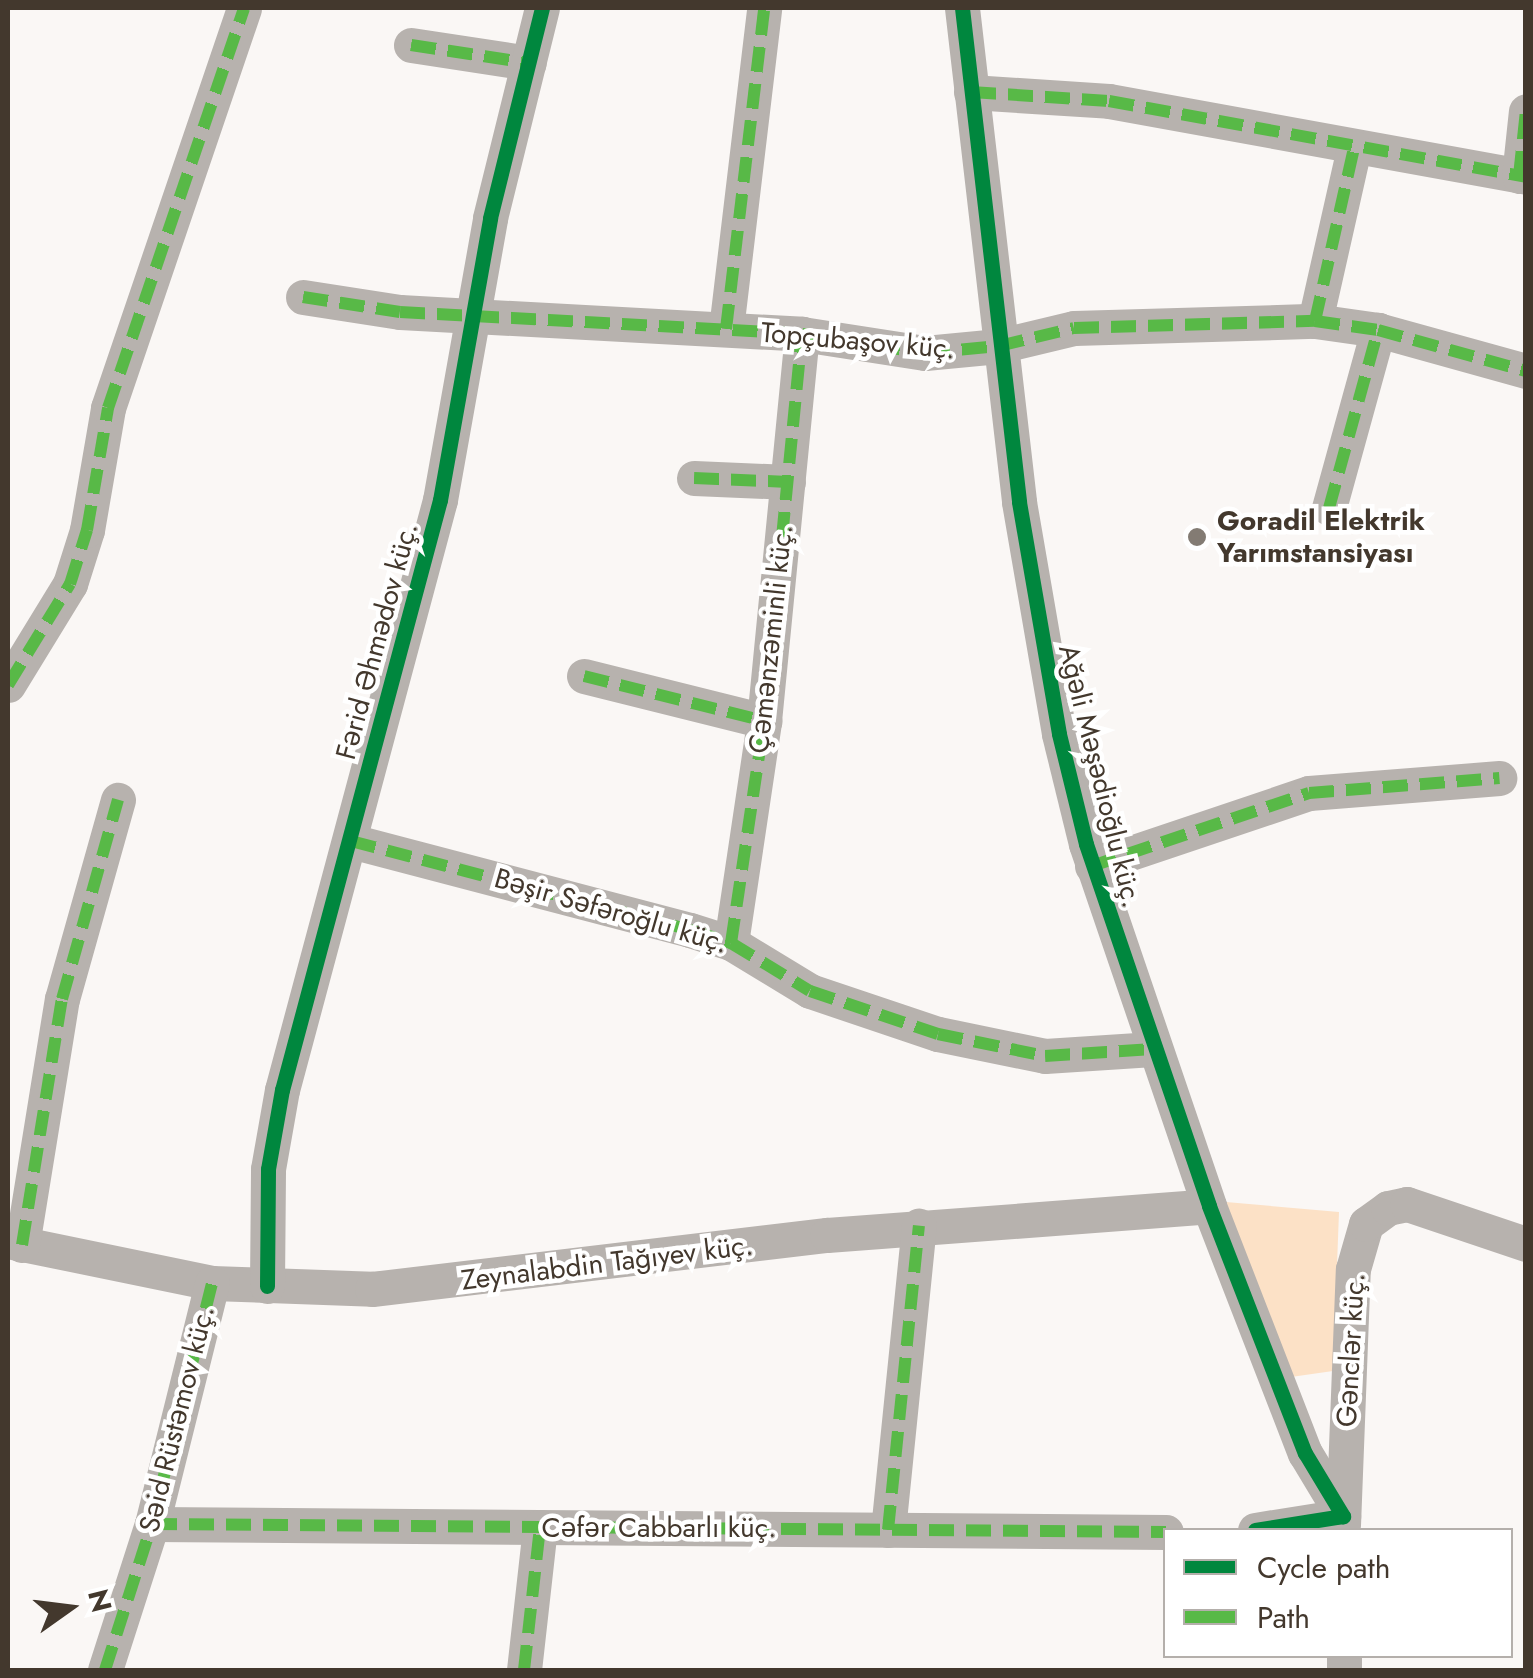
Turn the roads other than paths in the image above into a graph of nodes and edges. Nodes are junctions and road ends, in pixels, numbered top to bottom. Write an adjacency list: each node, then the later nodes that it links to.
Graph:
1 (244, 8): 23 (street)
2 (542, 8): 6 (street, Fərid Əhmədov küç.)
3 (764, 8): 14 (street)
4 (962, 8): 7 (street, Ağəli Məşədioğlu küç.)
5 (410, 45): 6 (street)
6 (529, 64): 12 (street, Fərid Əhmədov küç.)
7 (971, 92): 9 (street); 17 (street, Ağəli Məşədioğlu küç.)
8 (1526, 111): 10 (street)
9 (1354, 148): 10 (street); 13 (street)
10 (1522, 177)
11 (304, 298): 12 (street, Topçubaşov küç.)
12 (471, 312): 14 (street, Topçubaşov küç.); 27 (street, Fərid Əhmədov küç.)
13 (1315, 321): 15 (street, Topçubaşov küç.); 17 (street, Topçubaşov küç.)
14 (726, 329): 16 (street, Topçubaşov küç.)
15 (1378, 330): 18 (street, Topçubaşov küç.); 21 (street)
16 (802, 334): 17 (street, Topçubaşov küç.); 20 (street, Çəmənzəminli küç.)
17 (999, 346): 28 (street, Ağəli Məşədioğlu küç.)
18 (1526, 371)
19 (694, 478): 20 (street)
20 (788, 482): 24 (street, Çəmənzəminli küç.)
21 (1328, 508)
22 (584, 676): 24 (street)
23 (8, 684)
24 (764, 721): 29 (street, Çəmənzəminli küç.)
25 (1498, 778): 28 (street)
26 (118, 800): 33 (street)
27 (350, 842): 29 (street, Bəşir Səfəroğlu küç.); 36 (street, Fərid Əhmədov küç.)
28 (1092, 866): 30 (street, Ağəli Məşədioğlu küç.)
29 (731, 943): 30 (street, Bəşir Səfəroğlu küç.)
30 (1153, 1049): 31 (street, Ağəli Məşədioğlu küç.)
31 (1209, 1206): 32 (street, Zeynalabdin Tağıyev küç.); 37 (street, Ağəli Məşədioğlu küç.)
32 (919, 1226): 36 (street, Zeynalabdin Tağıyev küç.); 41 (street)
33 (15, 1243): 35 (street, Zeynalabdin Tağıyev küç.)
34 (1526, 1244): 37 (street, Gənclər küç.)
35 (212, 1282): 36 (street, Zeynalabdin Tağıyev küç.); 38 (street, Səid Rüstəmov küç.)
36 (267, 1286)
37 (1343, 1523): 40 (street)
38 (152, 1524): 39 (street, Cəfər Cabbarlı küç.); 43 (street, Səid Rüstəmov küç.)
39 (540, 1527): 41 (street, Cəfər Cabbarlı küç.); 44 (street)
40 (1280, 1528)
41 (888, 1530): 42 (street, Cəfər Cabbarlı küç.)
42 (1163, 1532)
43 (105, 1670)
44 (524, 1670)

